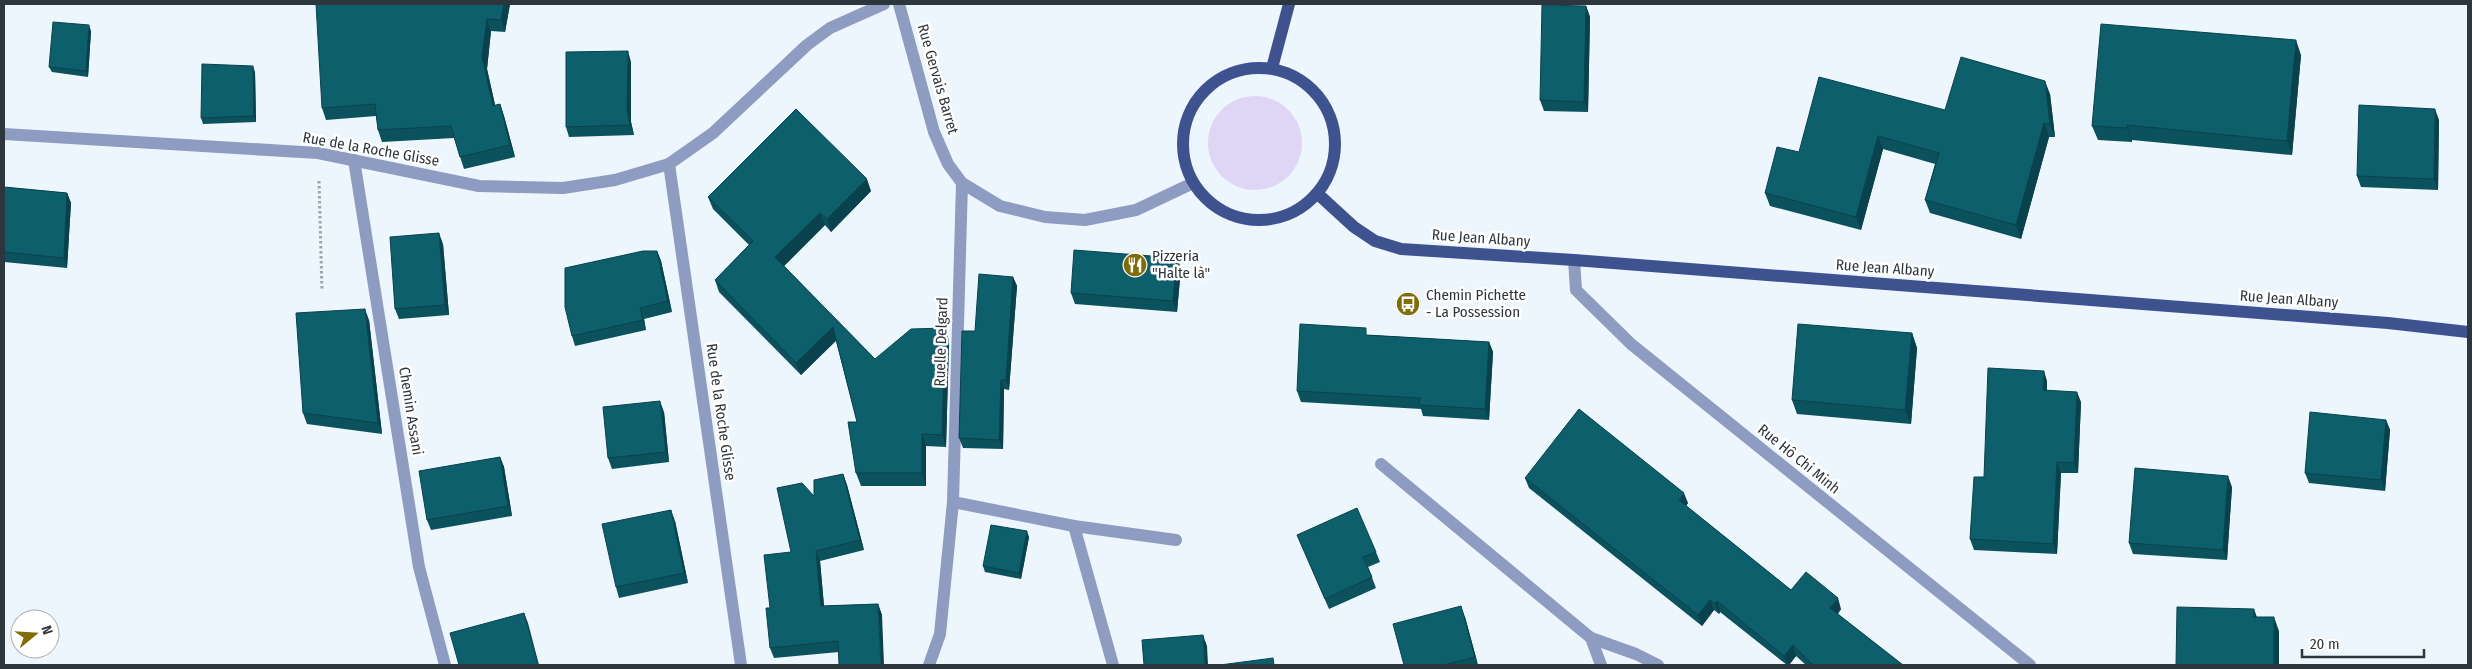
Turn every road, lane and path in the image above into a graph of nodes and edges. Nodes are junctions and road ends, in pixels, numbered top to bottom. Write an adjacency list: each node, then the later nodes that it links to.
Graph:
1 (884, 4): 8 (street, Rue de la Roche Glisse)
2 (899, 4): 9 (street, Rue Gervais Barret)
3 (1288, 4): 4 (main road)
4 (1272, 68): 10 (main road); 11 (main road)
5 (4, 134): 6 (street, Rue de la Roche Glisse)
6 (318, 153): 7 (street, Rue de la Roche Glisse); 13 (path)
7 (354, 160): 8 (street, Rue de la Roche Glisse); 20 (street, Chemin Assani)
8 (669, 164): 21 (street, Rue de la Roche Glisse)
9 (962, 183): 10 (street, Rue Gervais Barret); 16 (street, Ruelle Delgard)
10 (1193, 183): 11 (main road)
11 (1318, 194): 12 (main road, Rue Jean Albany)
12 (1574, 260): 14 (main road, Rue Jean Albany); 26 (street, Rue Hô Chi Minh)
13 (322, 291)
14 (2468, 332)
15 (1381, 464): 19 (street)
16 (953, 502): 17 (street); 22 (street, Ruelle Delgard)
17 (1074, 526): 18 (street); 23 (street)
18 (1176, 540)
19 (1591, 638): 24 (street); 25 (street)
20 (445, 665)
21 (741, 665)
22 (929, 665)
23 (1114, 665)
24 (1601, 665)
25 (1658, 665)
26 (2030, 665)

